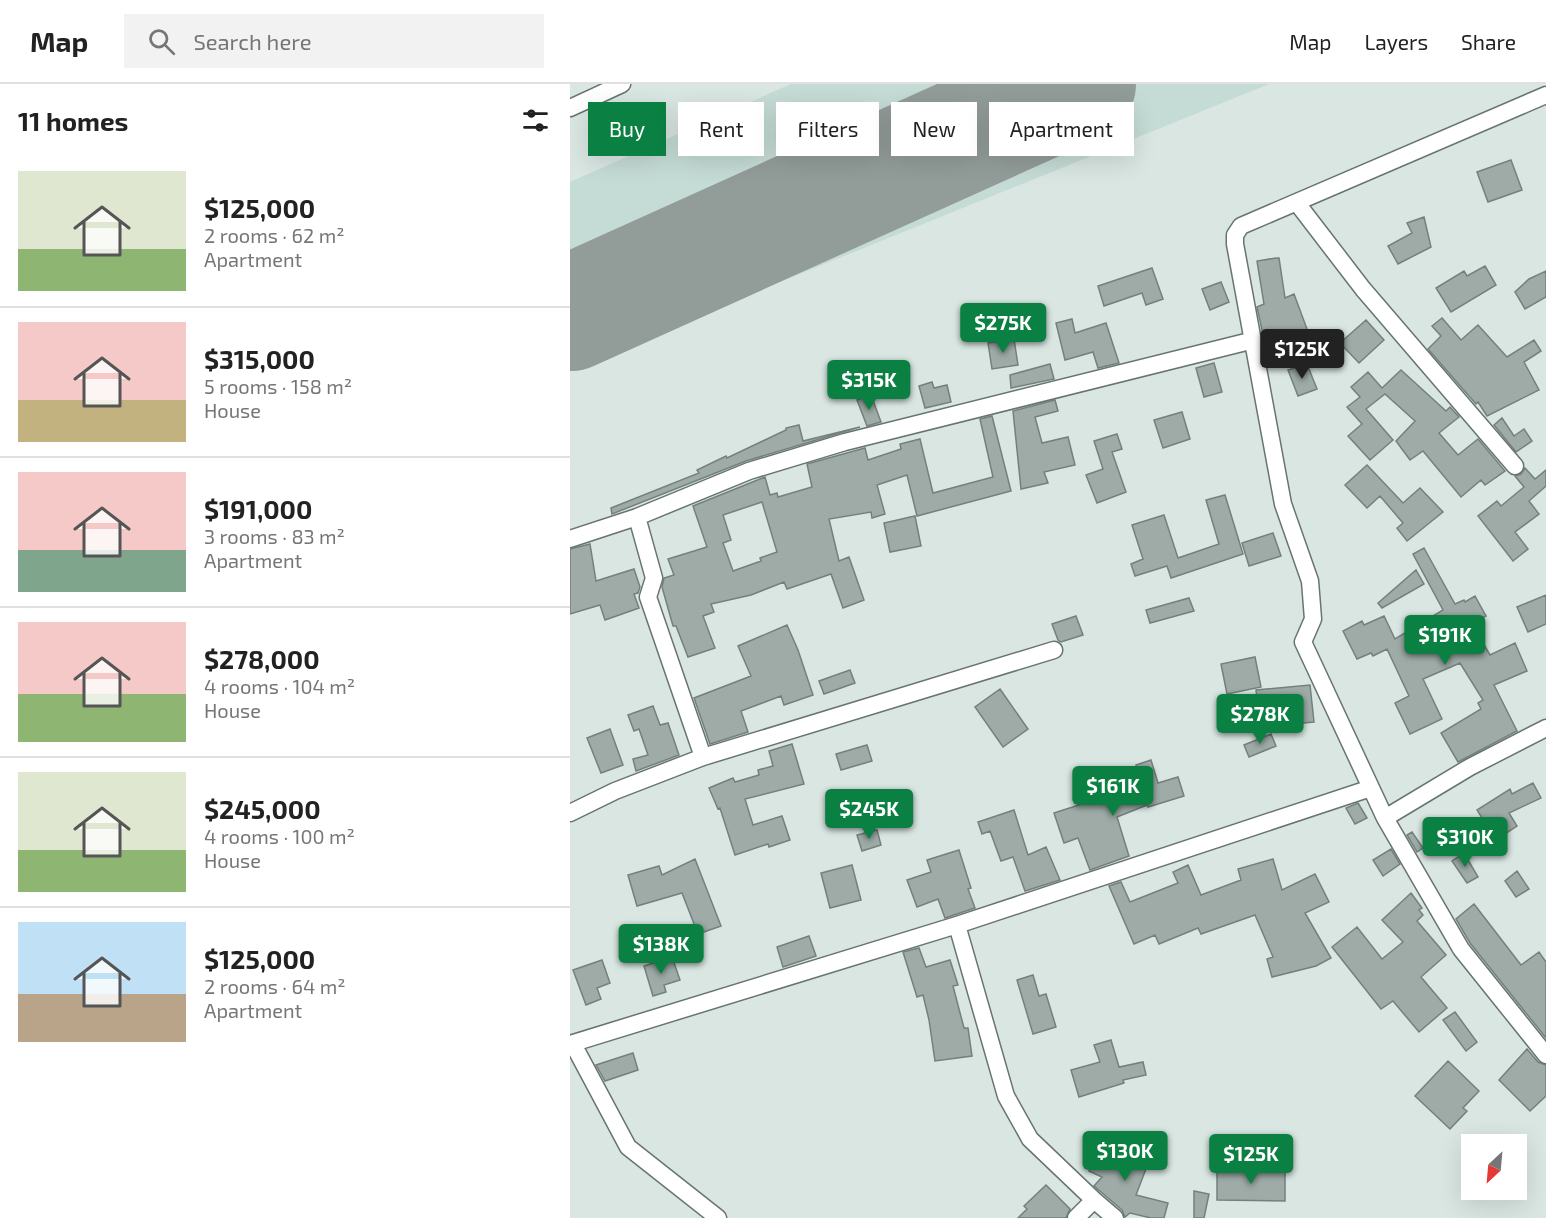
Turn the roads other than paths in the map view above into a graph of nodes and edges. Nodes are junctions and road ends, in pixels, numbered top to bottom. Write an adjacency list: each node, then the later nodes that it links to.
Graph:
1 (622, 84): 3 (street)
2 (1546, 95): 4 (street)
3 (570, 108)
4 (1297, 203): 5 (street); 6 (street)
5 (1254, 340): 7 (street); 12 (street)
6 (1515, 466)
7 (637, 517): 8 (street); 11 (street)
8 (570, 539)
9 (1054, 650): 11 (street)
10 (1546, 728): 14 (street)
11 (703, 757): 13 (street)
12 (1371, 788): 14 (street); 15 (street)
13 (570, 813)
14 (1385, 818): 17 (street)
15 (957, 925): 16 (street); 18 (street)
16 (571, 1044): 19 (street)
17 (1546, 1055)
18 (1094, 1200): 20 (street); 21 (street)
19 (718, 1218)
20 (1076, 1218)
21 (1115, 1218)

